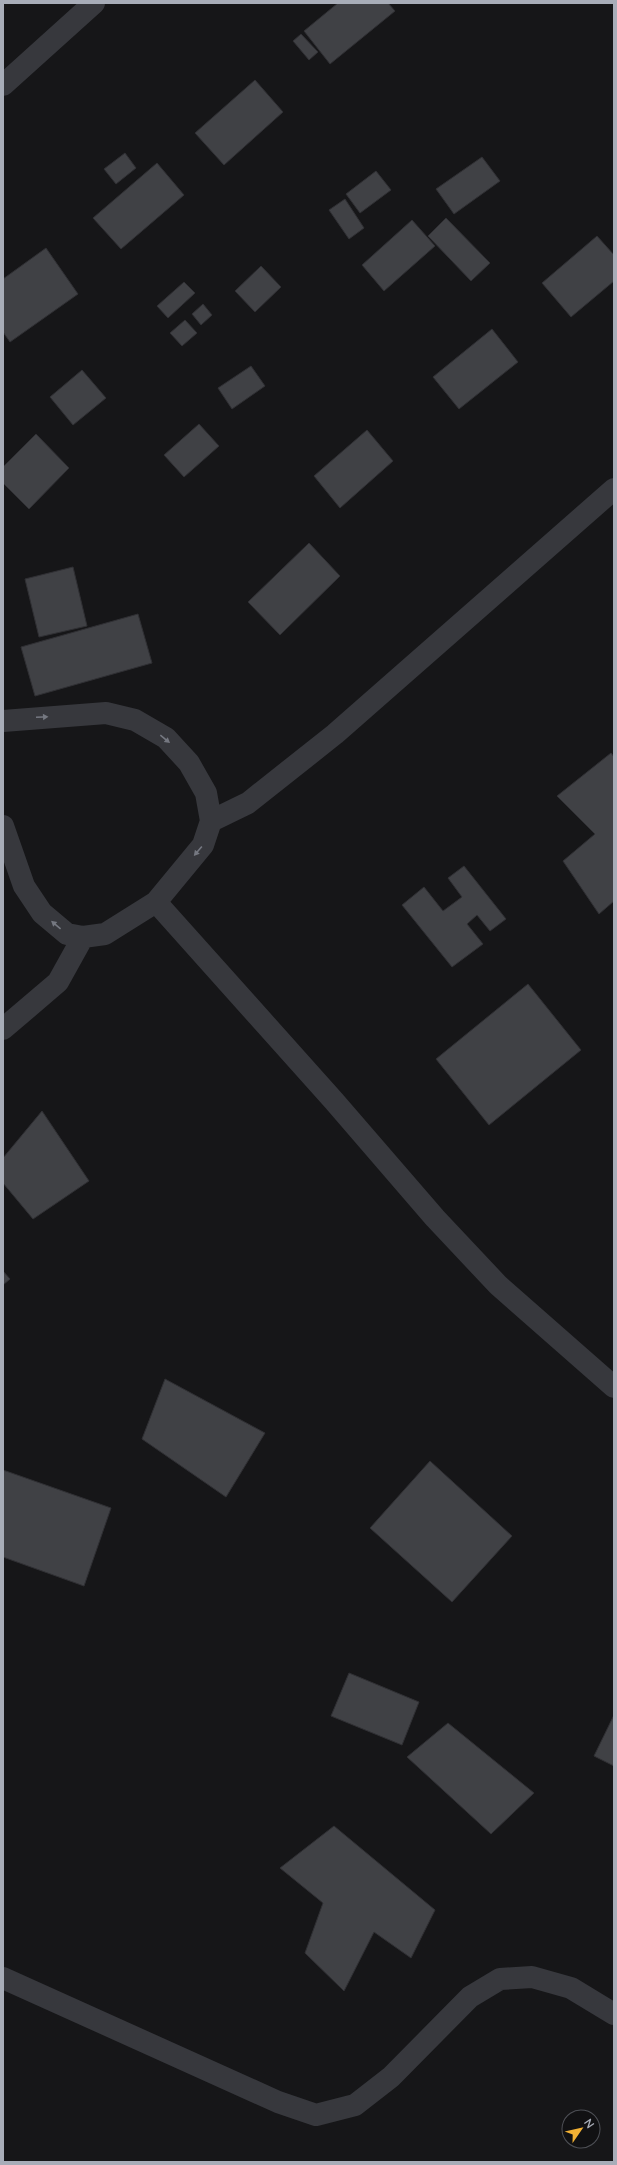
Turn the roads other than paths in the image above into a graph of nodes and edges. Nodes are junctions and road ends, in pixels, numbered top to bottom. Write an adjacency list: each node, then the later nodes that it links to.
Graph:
1 (94, 3): 2 (street)
2 (3, 84)
3 (614, 490): 5 (street)
4 (3, 721): 5 (street, one-way to 5)
5 (210, 821): 7 (street, one-way to 7)
6 (3, 826): 8 (street, one-way to 6)
7 (156, 902): 8 (street); 10 (street)
8 (83, 937): 9 (street)
9 (3, 1029)
10 (614, 1388)
11 (3, 1978): 12 (street)
12 (614, 2014)

